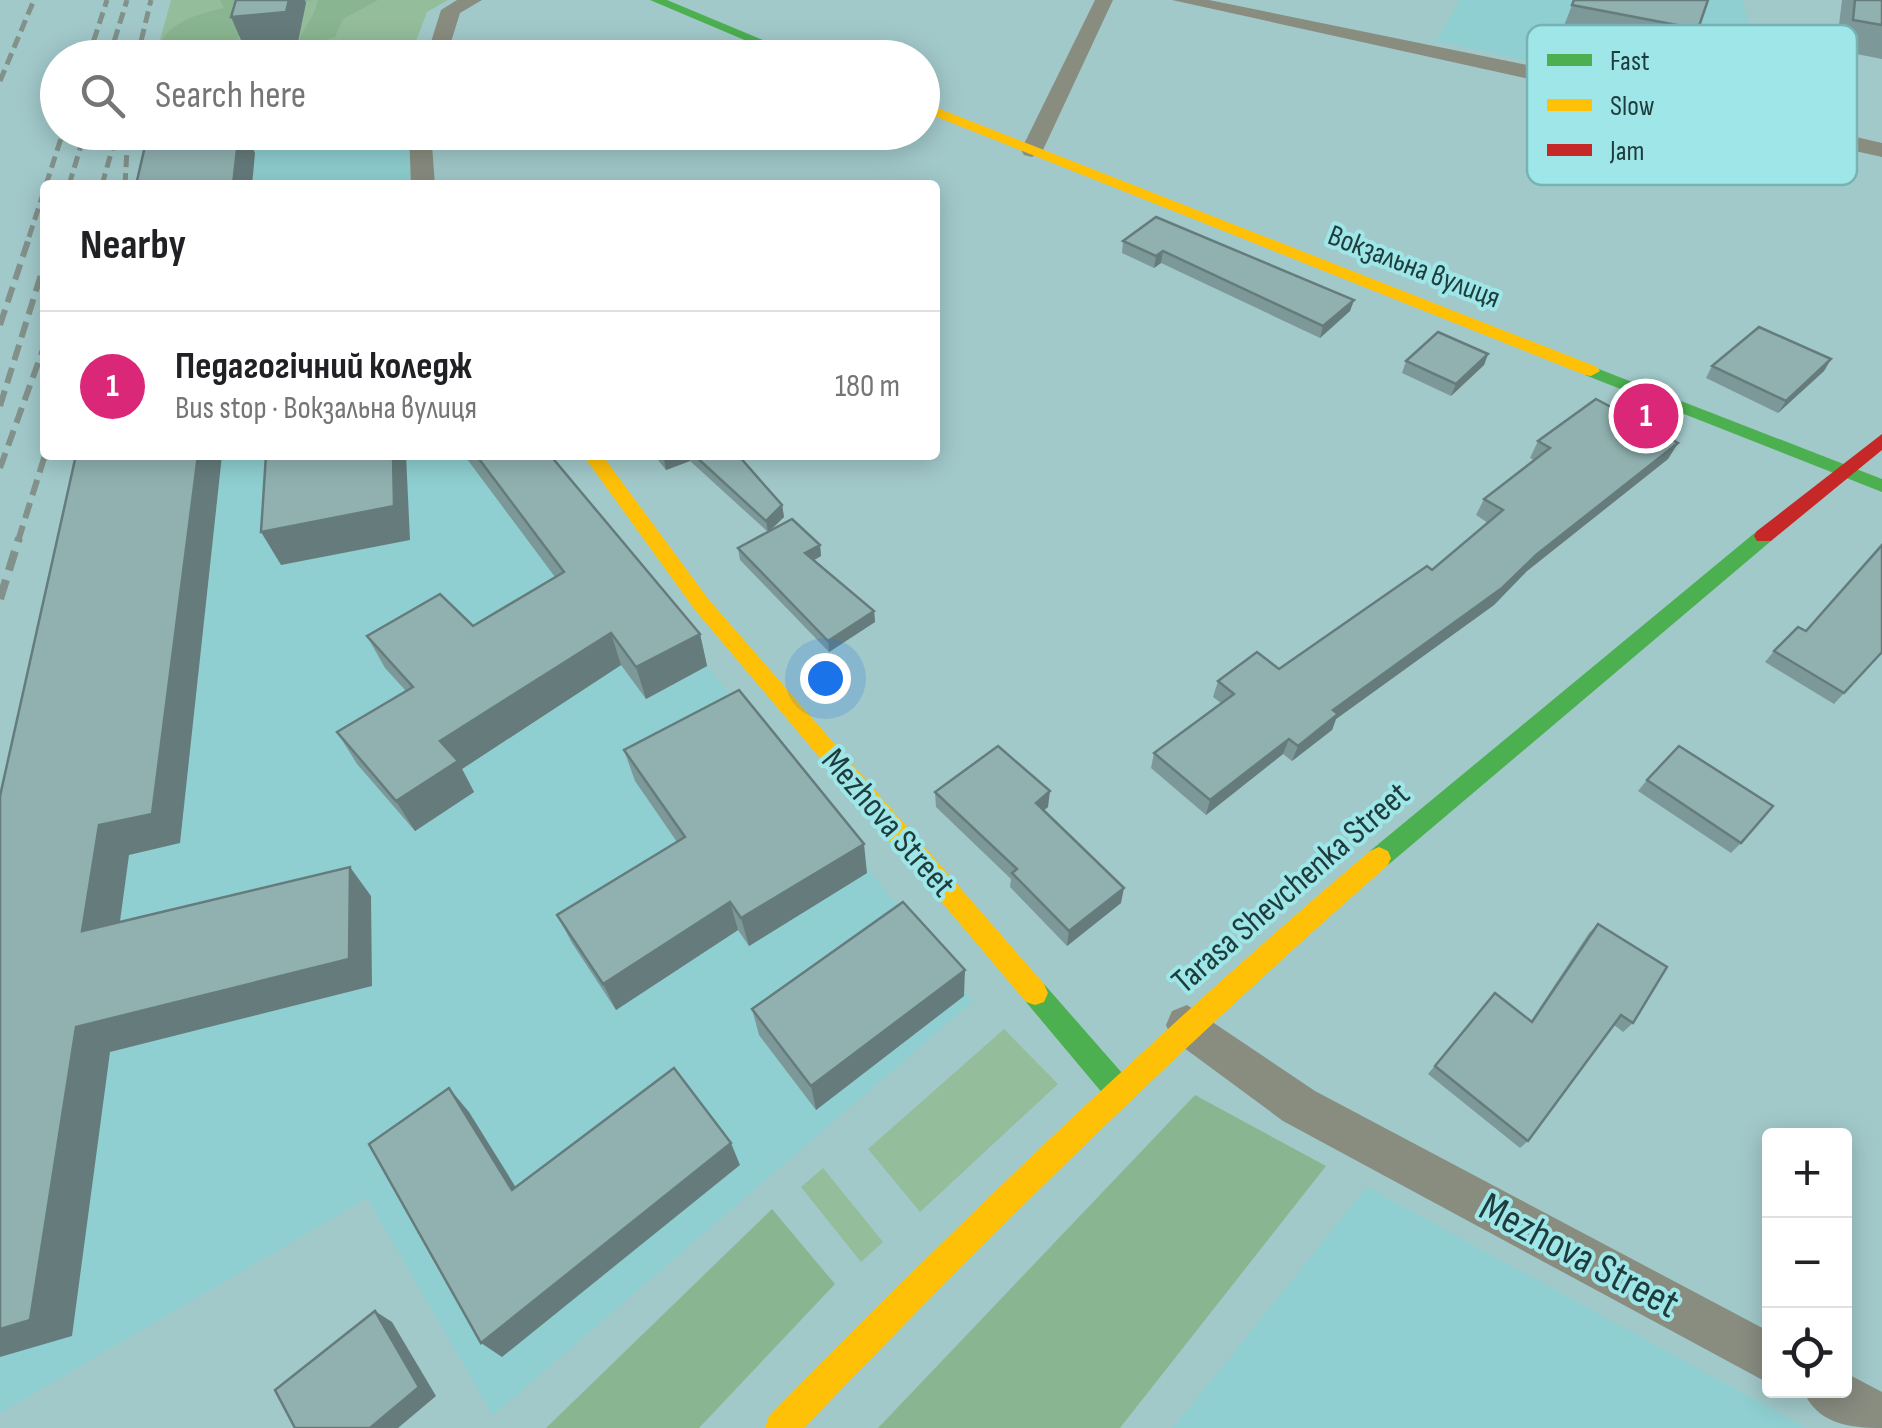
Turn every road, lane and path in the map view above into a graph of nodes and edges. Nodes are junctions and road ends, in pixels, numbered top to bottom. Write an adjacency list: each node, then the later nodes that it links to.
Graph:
1 (473, 0): 5 (street)
2 (656, 0): 6 (street)
3 (1104, 0): 11 (street)
4 (1181, 0): 7 (street)
5 (442, 40)
6 (755, 40)
7 (1527, 71)
8 (940, 113): 11 (street, Вокзальна вулиця)
9 (1857, 144): 12 (street)
10 (421, 150): 13 (street)
11 (1032, 150): 16 (street, Вокзальна вулиця)
12 (1882, 150)
13 (423, 180)
14 (1882, 440): 16 (street, Tarasa Shevchenka Street)
15 (596, 460): 19 (street, Mezhova Street)
16 (1843, 470): 17 (street, Вокзальна вулиця); 18 (street, Tarasa Shevchenka Street)
17 (1882, 486)
18 (1187, 1025): 19 (street, Tarasa Shevchenka Street); 20 (street, Mezhova Street)
19 (1119, 1090): 23 (street, Tarasa Shevchenka Street)
20 (1762, 1355)
21 (1842, 1398): 22 (street)
22 (1882, 1420)
23 (781, 1428)

